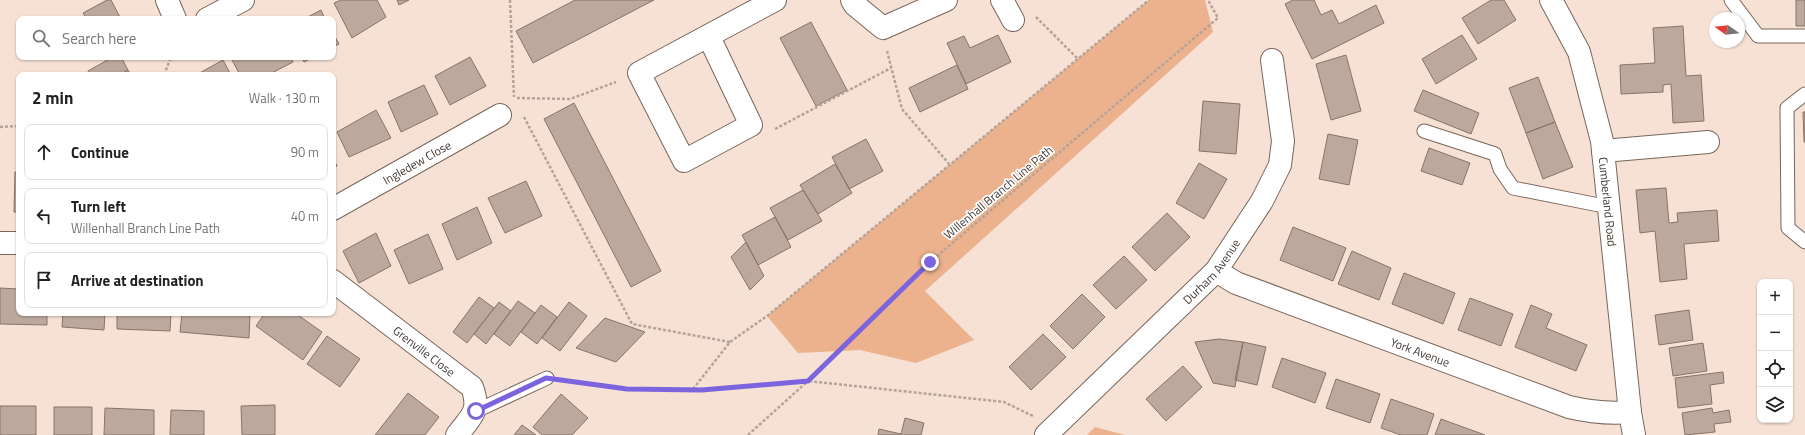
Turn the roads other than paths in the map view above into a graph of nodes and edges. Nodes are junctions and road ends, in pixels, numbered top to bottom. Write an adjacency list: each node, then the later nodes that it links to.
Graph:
1 (167, 0): 9 (street)
2 (243, 0): 10 (street)
3 (775, 0): 13 (street)
4 (852, 0): 5 (street)
5 (946, 0)
6 (1002, 0): 11 (street)
7 (1551, 0): 19 (street, Cumberland Road)
8 (1731, 0): 12 (lane)
9 (174, 16)
10 (213, 16)
11 (1012, 20)
12 (1805, 36)
13 (709, 37): 13 (street)
14 (1272, 60): 25 (street, Durham Avenue)
15 (1805, 94): 22 (lane)
16 (509, 110): 20 (street, Ingledew Close)
17 (1424, 131): 21 (lane)
18 (1708, 142): 19 (street)
19 (1603, 150): 21 (street, Cumberland Road)
20 (336, 207)
21 (1608, 207): 29 (street, Cumberland Road)
22 (1805, 242)
23 (0, 243): 24 (street)
24 (16, 243)
25 (1216, 271): 29 (street, York Avenue); 30 (street, Durham Avenue)
26 (336, 283): 28 (street, Grenville Close)
27 (546, 378): 28 (lane)
28 (476, 411): 31 (street)
29 (1630, 412): 32 (street, Cumberland Road)
30 (1050, 430)
31 (457, 435)
32 (1634, 435)

